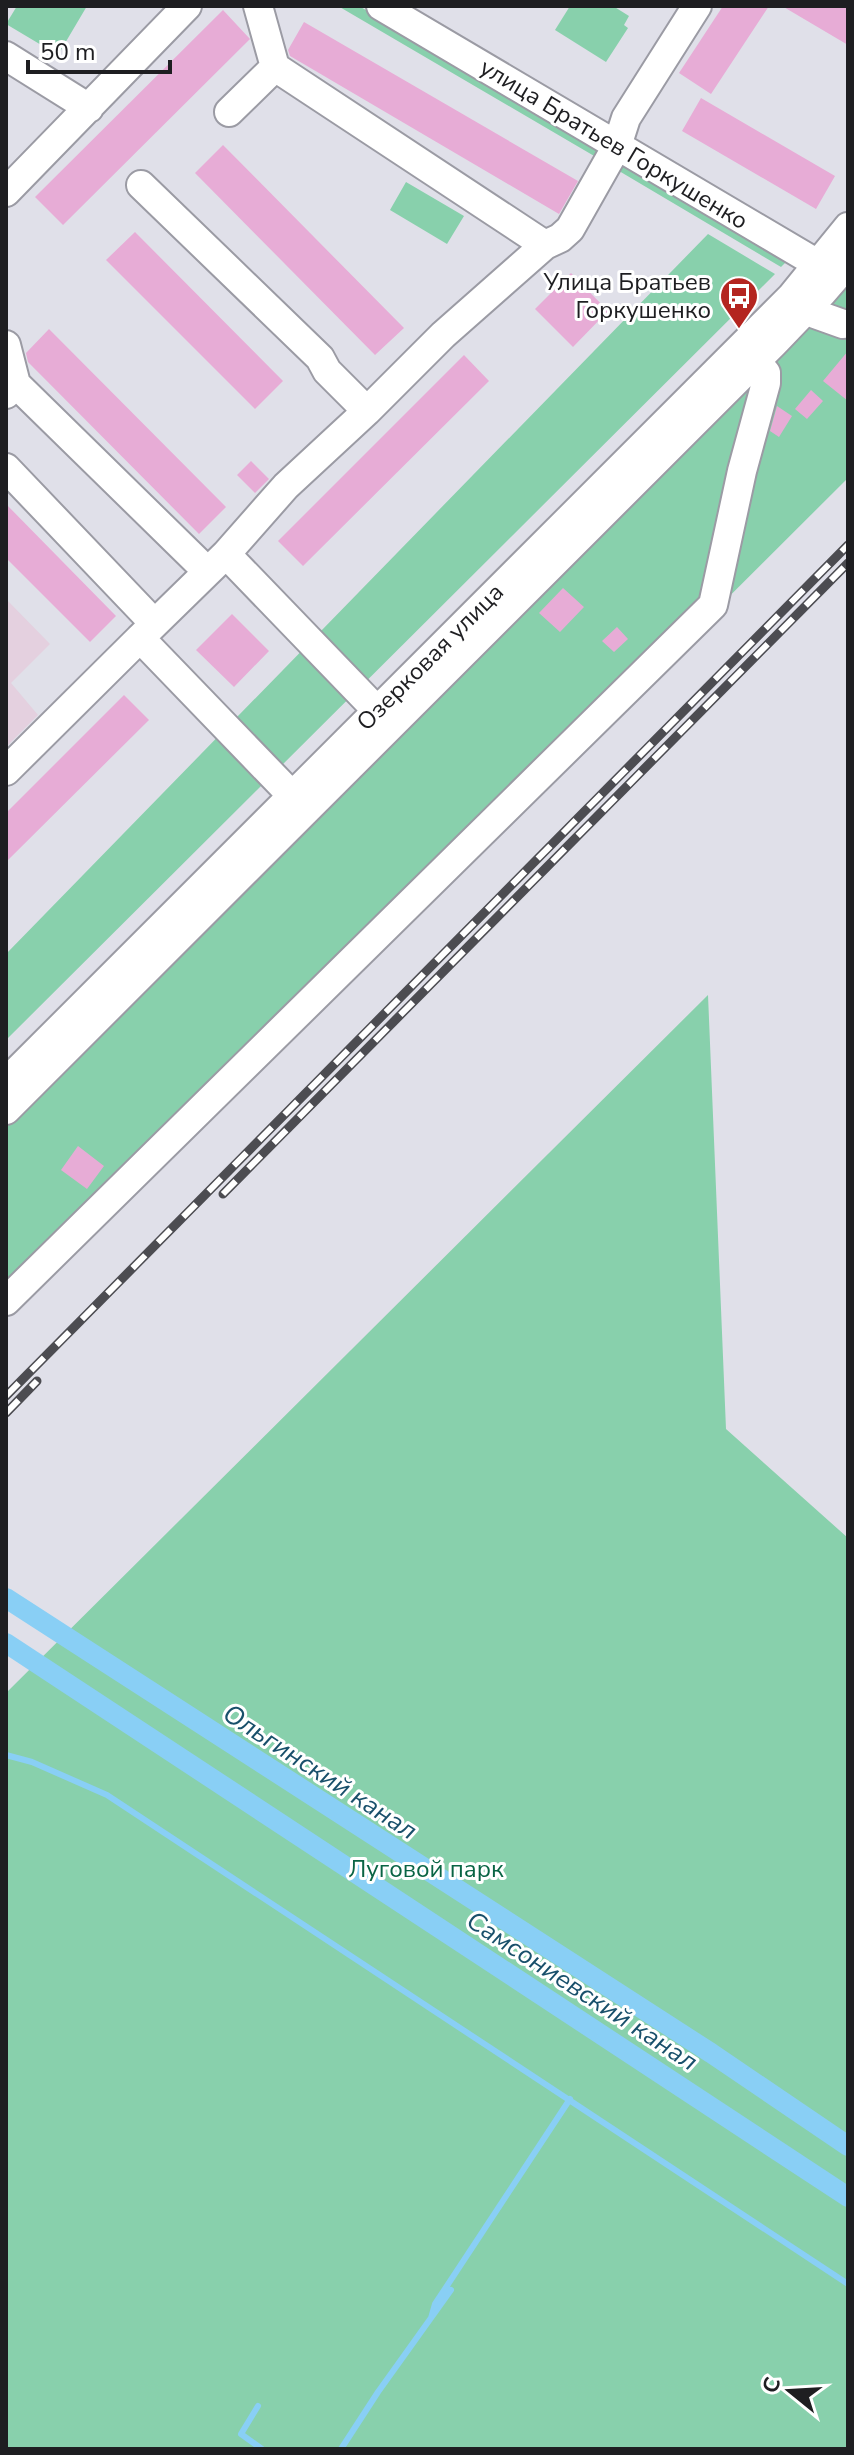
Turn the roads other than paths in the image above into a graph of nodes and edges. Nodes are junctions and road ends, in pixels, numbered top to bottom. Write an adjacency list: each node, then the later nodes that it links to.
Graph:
1 (258, 6): 6 (street)
2 (381, 6): 9 (street, улица Братьев Горкушенко)
3 (697, 6): 9 (street)
4 (174, 9): 7 (street)
5 (6, 56): 7 (street)
6 (275, 67): 8 (street); 13 (street)
7 (89, 108): 11 (street)
8 (229, 112)
9 (617, 146): 13 (street); 14 (street, улица Братьев Горкушенко)
10 (141, 185): 20 (street)
11 (6, 192)
12 (848, 227): 14 (street, Озерковая улица)
13 (545, 245): 20 (street)
14 (838, 271): 15 (street, Озерковая улица); 24 (street, Озерковая улица)
15 (808, 307): 16 (street); 18 (street, Озерковая улица)
16 (843, 324)
17 (6, 345): 19 (street)
18 (756, 361): 24 (street, Озерковая улица); 29 (street)
19 (11, 389): 22 (street)
20 (367, 411): 22 (street)
21 (6, 468): 23 (street)
22 (216, 563): 23 (street); 24 (street)
23 (147, 631): 25 (street); 26 (street)
24 (384, 718): 26 (street, Озерковая улица)
25 (6, 771)
26 (298, 803): 27 (street, Озерковая улица); 28 (street, Озерковая улица)
27 (6, 1082)
28 (6, 1110)
29 (6, 1301)

